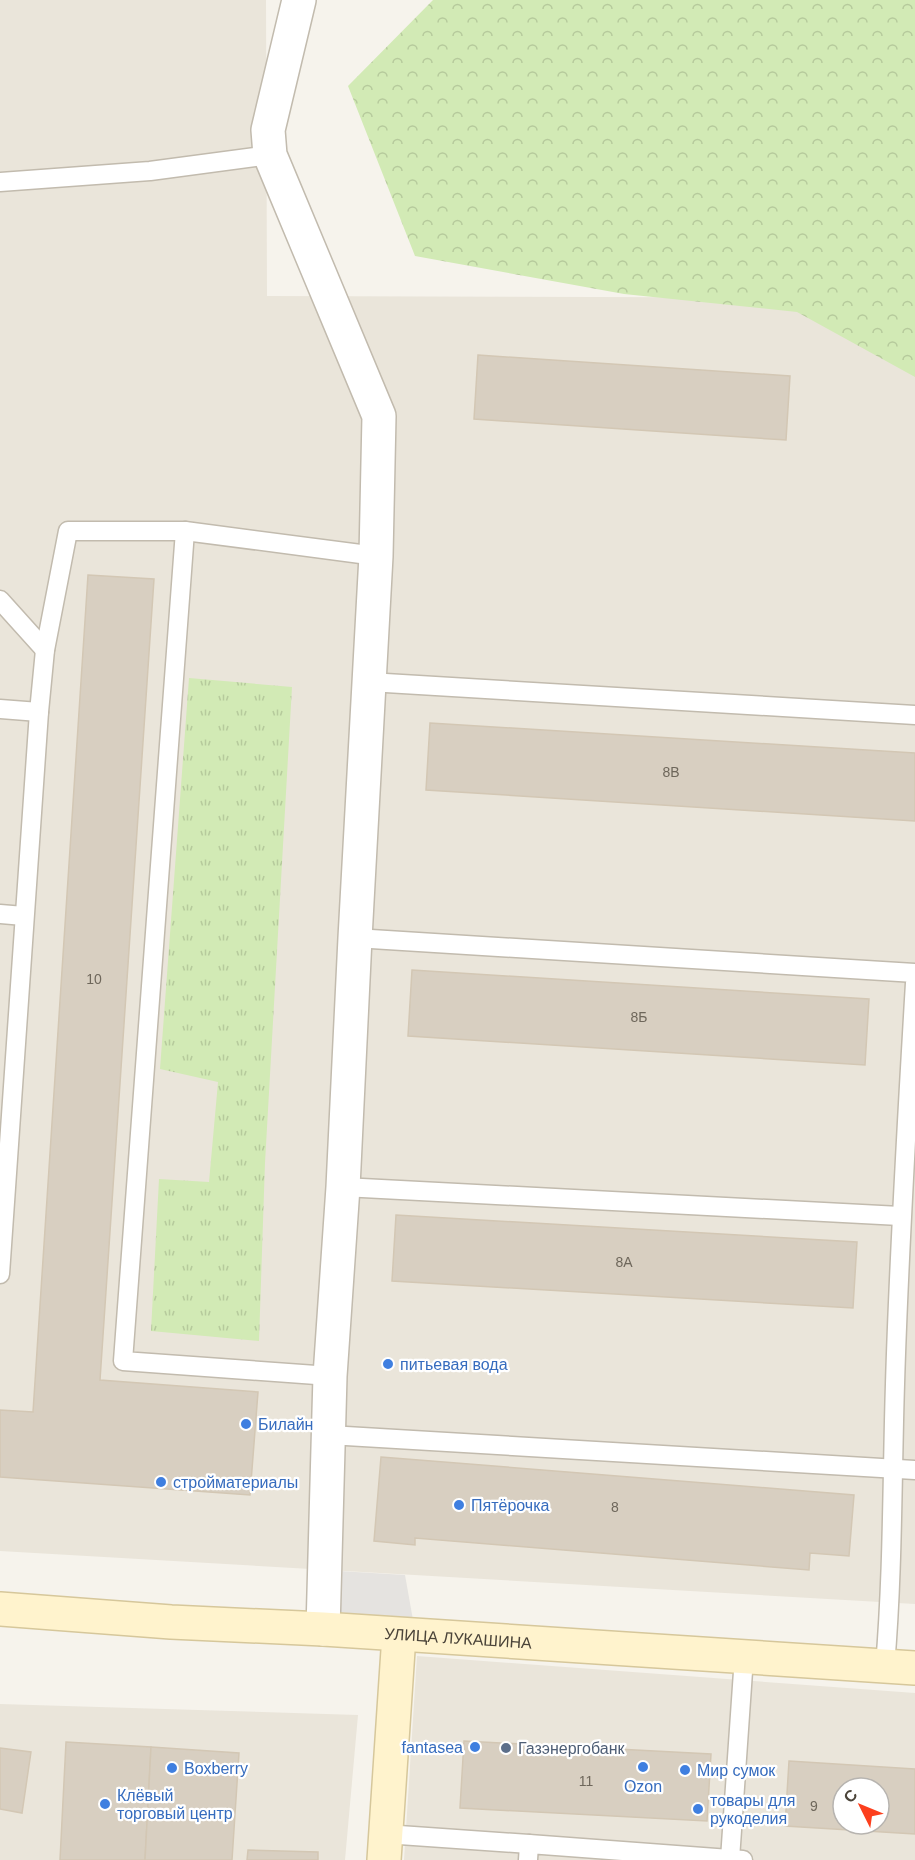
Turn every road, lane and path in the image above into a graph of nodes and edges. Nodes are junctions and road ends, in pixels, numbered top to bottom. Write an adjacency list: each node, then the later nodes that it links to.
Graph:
1 (299, 0): 2 (street)
2 (270, 155): 3 (lane); 5 (street)
3 (0, 182)
4 (185, 531): 5 (lane); 7 (lane); 20 (lane)
5 (376, 556): 8 (street)
6 (0, 600): 7 (lane)
7 (45, 650): 10 (lane)
8 (369, 682): 11 (lane); 14 (street)
9 (0, 709): 10 (lane)
10 (39, 712): 13 (lane)
11 (915, 716)
12 (0, 914): 13 (lane)
13 (24, 916): 19 (lane)
14 (355, 938): 15 (lane); 17 (street)
15 (915, 973)
16 (915, 984): 18 (lane)
17 (343, 1187): 18 (lane); 20 (street)
18 (900, 1216): 22 (lane)
19 (0, 1274)
20 (330, 1376): 21 (street)
21 (329, 1435): 22 (lane); 25 (street)
22 (892, 1469): 23 (lane); 28 (lane)
23 (915, 1470)
24 (0, 1609): 25 (main road, УЛИЦА ЛУКАШИНА)
25 (324, 1629): 26 (main road, УЛИЦА ЛУКАШИНА)
26 (399, 1635): 27 (main road, УЛИЦА ЛУКАШИНА); 29 (main road)
27 (744, 1657): 28 (main road, УЛИЦА ЛУКАШИНА); 31 (lane)
28 (900, 1667)
29 (385, 1847): 30 (lane)
30 (529, 1852): 31 (lane)
31 (736, 1860)

